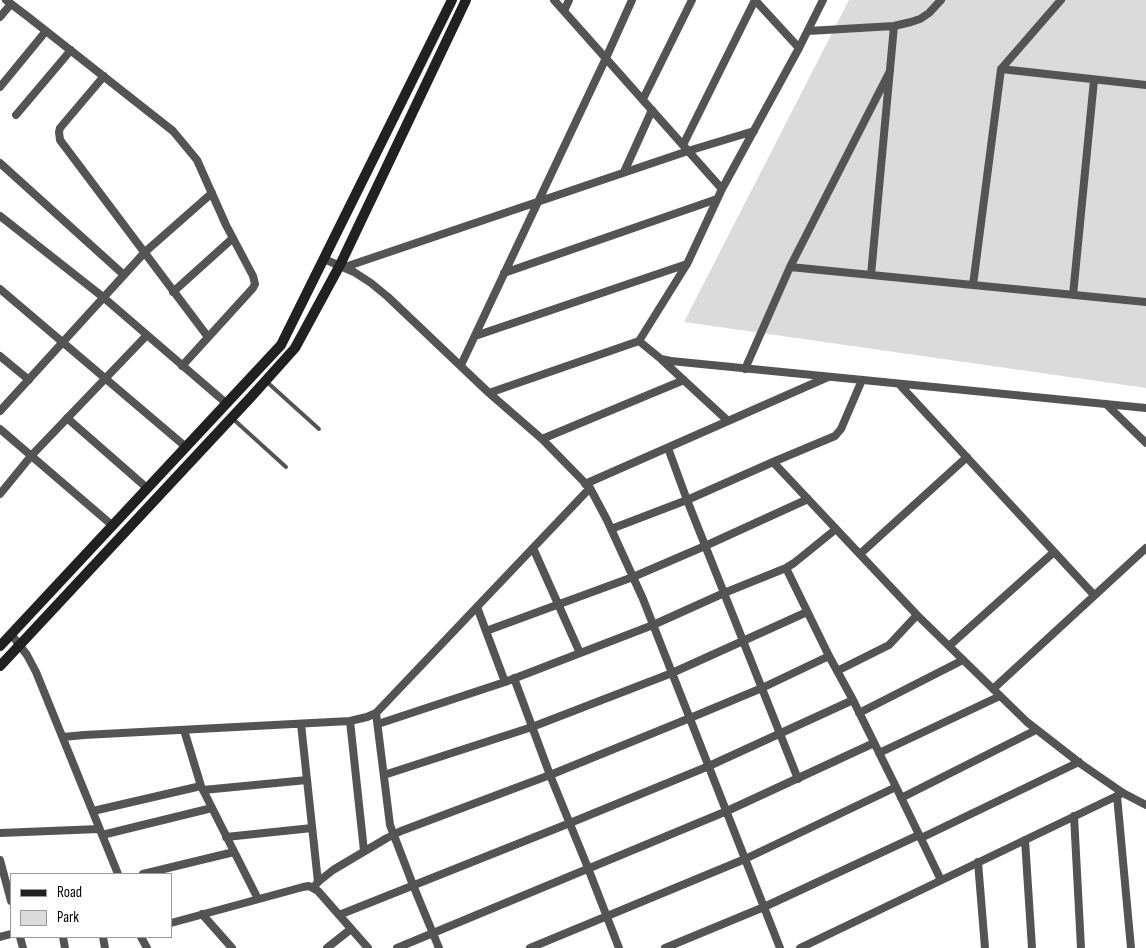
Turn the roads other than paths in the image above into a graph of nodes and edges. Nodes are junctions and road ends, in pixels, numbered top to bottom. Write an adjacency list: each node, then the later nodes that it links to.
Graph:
1 (452, 0): 40 (street)
2 (466, 0): 42 (street)
3 (554, 0): 12 (street)
4 (569, 0): 12 (street)
5 (632, 0): 19 (street)
6 (692, 0): 26 (street)
7 (755, 0): 17 (street); 30 (street)
8 (823, 0): 16 (street)
9 (941, 0): 14 (street)
10 (1061, 0): 20 (street)
11 (8, 2): 13 (street); 15 (street)
12 (564, 11): 19 (street)
13 (0, 17)
14 (894, 26): 16 (street); 21 (street)
15 (46, 31): 18 (street); 25 (street)
16 (808, 31): 17 (street)
17 (799, 48): 29 (street)
18 (71, 50): 22 (street); 28 (street)
19 (606, 58): 26 (street); 36 (street)
20 (1001, 69): 23 (street); 47 (street)
21 (890, 71): 43 (street); 46 (street)
22 (104, 76): 34 (street); 39 (street)
23 (1094, 80): 24 (street); 50 (street)
24 (1146, 85)
25 (0, 87)
26 (643, 100): 27 (street)
27 (652, 110): 30 (street); 32 (street)
28 (16, 115)
29 (754, 132): 30 (street); 33 (street)
30 (686, 148): 32 (street); 33 (street)
31 (0, 163): 45 (street)
32 (624, 172): 36 (street)
33 (722, 189): 35 (street)
34 (212, 193): 38 (street); 39 (street)
35 (717, 199): 41 (street); 44 (street)
36 (538, 202): 42 (street); 44 (street)
37 (0, 216): 51 (street)
38 (233, 238): 49 (street); 55 (street)
39 (145, 252): 45 (street); 49 (street)
40 (324, 259): 42 (street); 71 (street)
41 (687, 264): 54 (street); 56 (street)
42 (342, 266): 60 (street); 68 (street)
43 (790, 267): 46 (street); 62 (street)
44 (504, 273): 54 (street)
45 (124, 275): 51 (street)
46 (871, 275): 47 (street)
47 (973, 285): 50 (street)
48 (0, 289): 57 (street)
49 (173, 292): 55 (street)
50 (1073, 295): 52 (street)
51 (103, 297): 53 (street); 57 (street)
52 (1146, 302)
53 (146, 335): 61 (street); 64 (street)
54 (474, 336): 60 (street)
55 (208, 337): 61 (street)
56 (639, 340): 59 (street); 70 (street)
57 (63, 342): 64 (street); 65 (street)
58 (0, 356): 65 (street)
59 (661, 359): 62 (street); 66 (street)
60 (461, 365): 70 (street)
61 (182, 366): 71 (street)
62 (745, 369): 63 (street)
63 (829, 377): 67 (street); 77 (street)
64 (105, 378): 75 (street); 82 (street)
65 (28, 380): 74 (street)
66 (684, 380): 77 (street); 80 (street)
67 (862, 380): 69 (street); 86 (street)
68 (266, 381): 76 (street); 78 (lane)
69 (899, 384): 72 (street); 85 (street)
70 (490, 392): 80 (street)
71 (226, 403): 82 (street)
72 (1106, 404): 73 (street); 81 (street)
73 (1146, 408)
74 (0, 411)
75 (66, 418): 84 (street); 89 (street)
76 (232, 418): 87 (lane); 113 (street)
77 (728, 421): 83 (street)
78 (320, 429)
79 (0, 430): 84 (street)
80 (542, 439): 88 (street)
81 (1146, 443)
82 (186, 447): 89 (street)
83 (668, 448): 88 (street); 92 (street)
84 (31, 456): 90 (street); 93 (street)
85 (967, 457): 99 (street); 100 (street)
86 (773, 462): 91 (street); 92 (street)
87 (286, 467)
88 (588, 486): 94 (street); 97 (street)
89 (147, 488): 93 (street)
90 (0, 494)
91 (808, 499): 95 (street); 96 (street)
92 (687, 500): 94 (street); 96 (street)
93 (113, 526): 111 (street)
94 (611, 529): 102 (street)
95 (836, 529): 100 (street); 101 (street)
96 (705, 546): 102 (street); 103 (street)
97 (533, 548): 105 (street); 106 (street)
98 (1146, 548): 104 (street)
99 (1054, 552): 104 (street); 115 (street)
100 (860, 554): 108 (street)
101 (786, 568): 103 (street); 107 (street)
102 (633, 577): 105 (street); 109 (street)
103 (724, 594): 109 (street); 112 (street)
104 (1094, 595): 125 (street)
105 (558, 605): 110 (street); 116 (street)
106 (477, 607): 110 (street); 128 (street)
107 (807, 612): 112 (street); 117 (street)
108 (917, 615): 115 (street); 120 (street)
109 (653, 625): 116 (street); 121 (street)
110 (486, 630): 123 (street)
111 (11, 634): 113 (street); 114 (street)
112 (743, 642): 121 (street); 124 (street)
113 (20, 645): 119 (street); 138 (street)
114 (0, 646)
115 (950, 646): 118 (street)
116 (580, 653): 122 (street)
117 (829, 656): 120 (street); 124 (street)
118 (964, 660): 125 (street); 129 (street)
119 (0, 666)
120 (837, 671): 127 (street)
121 (672, 673): 130 (street); 134 (street)
122 (514, 678): 123 (street); 134 (street)
123 (505, 682): 133 (street)
124 (762, 688): 130 (street); 137 (street)
125 (993, 689): 126 (street)
126 (1000, 696): 136 (street); 140 (street)
127 (853, 700): 129 (street); 137 (street)
128 (376, 713): 131 (street); 133 (street)
129 (859, 713): 139 (street)
130 (690, 718): 142 (street); 144 (street)
131 (350, 721): 132 (street); 165 (street)
132 (301, 724): 135 (street); 146 (street)
133 (378, 724): 143 (street)
134 (532, 727): 143 (street); 144 (street)
135 (184, 730): 138 (street); 147 (street)
136 (1036, 730): 141 (street); 150 (street)
137 (780, 734): 142 (street); 145 (street)
138 (63, 737): 154 (street)
139 (874, 743): 140 (street); 145 (street)
140 (879, 753): 148 (street)
141 (1079, 762): 149 (street); 161 (street)
142 (709, 766): 153 (street); 156 (street)
143 (384, 775): 160 (street)
144 (550, 775): 156 (street); 160 (street)
145 (798, 779): 153 (street)
146 (307, 780): 147 (street); 157 (street)
147 (202, 788): 152 (street); 154 (street)
148 (896, 788): 150 (street); 166 (street)
149 (1120, 794): 151 (street); 155 (street); 198 (street)
150 (901, 798): 161 (street)
151 (1146, 805)
152 (212, 808): 158 (street); 162 (street)
153 (726, 811): 166 (street); 169 (street)
154 (93, 812): 158 (street)
155 (1074, 816): 163 (street); 197 (street)
156 (570, 823): 169 (street); 175 (street)
157 (312, 828): 162 (street); 174 (street)
158 (101, 832): 159 (street); 170 (street)
159 (0, 833)
160 (393, 835): 165 (street); 175 (street)
161 (920, 836): 172 (street); 178 (street)
162 (226, 837): 164 (street)
163 (1025, 840): 168 (street); 196 (street)
164 (234, 852): 171 (street); 177 (street)
165 (364, 852): 174 (street)
166 (745, 858): 178 (street); 181 (street)
167 (0, 860): 173 (street)
168 (978, 862): 172 (street); 195 (street)
169 (588, 868): 181 (street); 184 (street)
170 (118, 873)
171 (147, 873)
172 (941, 880): 194 (street)
173 (3, 883): 176 (street)
174 (315, 885): 177 (street); 180 (street)
175 (413, 886): 180 (street); 184 (street)
176 (10, 898)
177 (258, 899): 179 (street)
178 (764, 907): 192 (street); 193 (street)
179 (202, 914): 182 (street); 185 (street)
180 (339, 915): 183 (street)
181 (607, 916): 190 (street); 191 (street)
182 (172, 923)
183 (351, 929): 186 (street); 187 (street)
184 (433, 933): 188 (street); 189 (street)
185 (232, 948)
186 (326, 948)
187 (368, 948)
188 (397, 948)
189 (439, 948)
190 (530, 948)
191 (619, 948)
192 (665, 948)
193 (780, 948)
194 (800, 948)
195 (985, 948)
196 (1032, 948)
197 (1081, 948)
198 (1131, 948)

